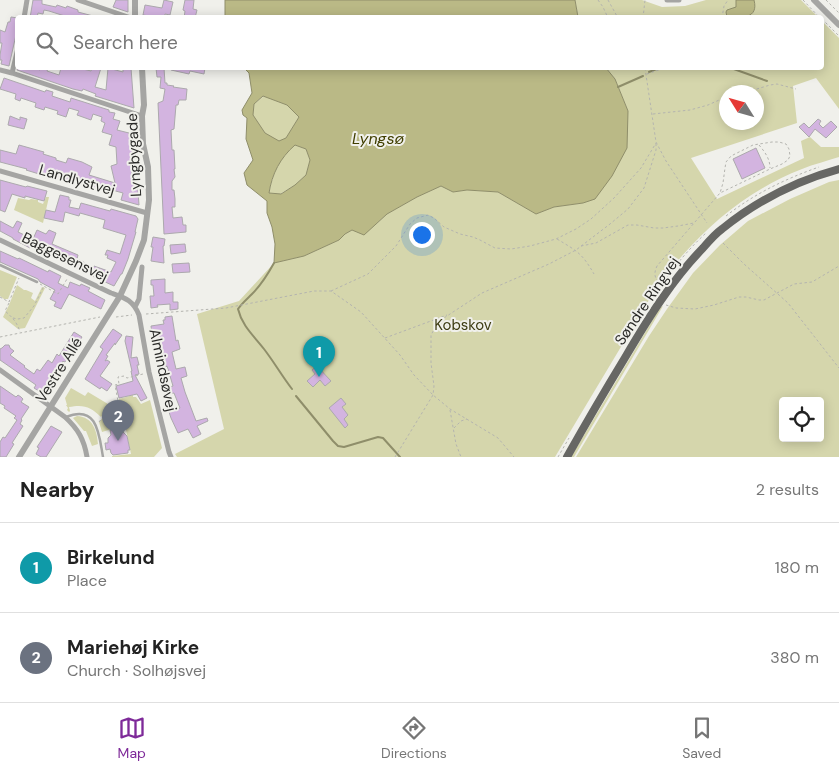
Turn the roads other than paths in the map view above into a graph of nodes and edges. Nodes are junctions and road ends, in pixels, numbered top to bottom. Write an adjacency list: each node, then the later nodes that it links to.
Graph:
1 (27, 0): 7 (street)
2 (78, 0): 8 (street)
3 (135, 0): 9 (street)
4 (667, 0): 5 (street)
5 (679, 0)
6 (814, 0): 10 (street)
7 (24, 15)
8 (122, 15)
9 (135, 15)
10 (839, 25)
11 (15, 60): 14 (street)
12 (0, 70): 14 (street)
13 (142, 70): 15 (street, Lyngbygade)
14 (12, 73): 15 (street)
15 (142, 116): 18 (street, Lyngbygade)
16 (839, 169): 33 (main road, Søndre Ringvej)
17 (0, 171): 18 (street, Landlystvej)
18 (147, 212): 23 (street, Lyngbygade)
19 (0, 240): 23 (street, Baggesensvej)
20 (0, 265): 22 (lane)
21 (142, 267): 24 (street)
22 (37, 282)
23 (120, 296): 24 (street); 26 (street, Vestre Allé)
24 (135, 307): 28 (street, Almindsøvej)
25 (0, 370): 26 (street)
26 (50, 407): 27 (street); 29 (street, Vestre Allé)
27 (65, 417): 30 (street); 31 (lane)
28 (170, 455): 32 (street)
29 (19, 457)
30 (87, 457)
31 (103, 457)
32 (162, 457)
33 (566, 457)

